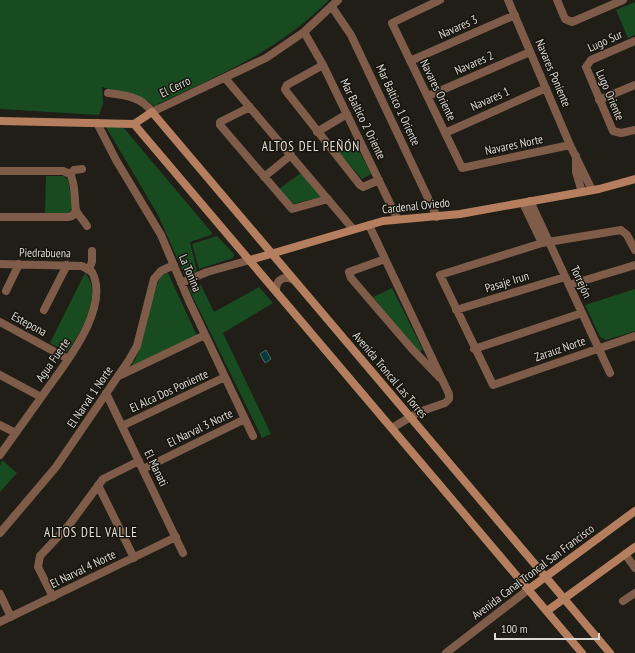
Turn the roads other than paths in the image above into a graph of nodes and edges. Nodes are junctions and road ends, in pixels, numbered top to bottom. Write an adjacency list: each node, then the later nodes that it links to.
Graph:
1 (338, 0): 6 (street, El Cerro)
2 (440, 0): 11 (street, Navares Oriente)
3 (508, 0): 7 (street, Navares Poniente)
4 (557, 0): 5 (street)
5 (623, 0)
6 (332, 7): 8 (street, El Cerro); 45 (street, Mar Baltico 1 Oriente)
7 (515, 15): 10 (street, Navares Poniente); 11 (street, Navares 3)
8 (304, 32): 13 (street, Mar Baltico 2 Oriente); 14 (street, El Cerro)
9 (635, 41): 12 (street, Lugo Sur)
10 (530, 52): 16 (street, Navares Poniente); 18 (street, Navares 2)
11 (410, 61): 18 (street, Navares Oriente)
12 (587, 64): 19 (street, Lugo Oriente)
13 (324, 65): 22 (street, Mar Baltico 2 Oriente); 27 (street)
14 (225, 78): 20 (street); 21 (street, El Cerro)
15 (635, 85): 19 (street)
16 (546, 88): 28 (street, Navares 1); 29 (street, Navares Poniente)
17 (108, 93): 21 (street)
18 (428, 96): 28 (street, Navares Oriente)
19 (600, 100): 26 (street, Lugo Oriente)
20 (250, 107): 30 (street); 36 (street)
21 (152, 112): 25 (street, El Cerro); 53 (street, Avenida Troncal Las Torres)
22 (347, 114): 27 (street); 38 (street, Mar Baltico 2 Oriente)
23 (0, 121): 24 (street)
24 (97, 123): 25 (street); 59 (street, La Tonina)
25 (134, 124): 55 (street)
26 (635, 130)
27 (317, 132): 38 (street)
28 (445, 133): 32 (street, Navares Oriente)
29 (570, 145): 31 (street, Navares Poniente); 32 (street, Navares Norte)
30 (291, 155): 36 (street); 41 (street)
31 (576, 156): 39 (street, Navares Poniente); 40 (street, Navares Poniente)
32 (462, 168)
33 (82, 169): 35 (street)
34 (0, 171): 35 (street)
35 (70, 174): 43 (street)
36 (264, 177): 41 (street)
37 (635, 179): 39 (street, Cardenal Oviedo)
38 (379, 180): 46 (street, Mar Baltico 2 Oriente)
39 (592, 190): 40 (street, Cardenal Oviedo)
40 (582, 192): 42 (street, Cardenal Oviedo)
41 (328, 199): 49 (street)
42 (527, 202): 45 (street, Cardenal Oviedo); 50 (street, Torrejón)
43 (76, 211): 44 (street); 48 (street)
44 (0, 217)
45 (437, 217): 46 (street, Cardenal Oviedo)
46 (397, 218): 47 (street, Cardenal Oviedo)
47 (369, 225): 49 (street, Cardenal Oviedo); 54 (street)
48 (87, 226)
49 (353, 229): 53 (street, Cardenal Oviedo)
50 (546, 243): 52 (street); 62 (street, Torrejón); 69 (street)
51 (92, 250): 61 (street)
52 (635, 250)
53 (272, 255): 55 (street, Cardenal Oviedo); 63 (street, Avenida Troncal Las Torres)
54 (385, 259): 81 (street); 81 (street)
55 (250, 260): 64 (street, Cardenal Oviedo); 66 (street)
56 (0, 264): 57 (street, Piedrabuena)
57 (19, 264): 58 (street, Piedrabuena); 67 (street)
58 (67, 265): 61 (street, Piedrabuena); 68 (street)
59 (174, 265): 64 (street, La Tonina); 79 (street, El Narval 1 Norte)
60 (635, 265): 65 (street)
61 (89, 269): 76 (street, Agua Fuerte)
62 (566, 277): 65 (street, Torrejón); 69 (street, Pasaje Irun)
63 (294, 280): 66 (street); 84 (street, Avenida Troncal Las Torres)
64 (181, 283): 72 (street, La Tonina)
65 (569, 285): 70 (street, Torrejón)
66 (276, 290): 88 (street)
67 (6, 291)
68 (44, 310)
69 (456, 310): 74 (street)
70 (582, 313): 74 (street); 75 (street, Torrejón)
71 (0, 322): 76 (street, Estepona)
72 (205, 335): 79 (street); 80 (street, La Tonina)
73 (635, 336): 75 (street, Zarauz Norte)
74 (474, 348): 75 (street, Zarauz Norte)
75 (598, 348): 77 (street, Torrejón)
76 (68, 359): 83 (street, Agua Fuerte)
77 (610, 373)
78 (0, 375): 83 (street)
79 (118, 377): 82 (street, El Narval 1 Norte)
80 (225, 377): 85 (street, La Tonina); 87 (street, El Alca Dos Poniente)
81 (444, 380): 84 (street)
82 (106, 393): 87 (street, El Manati); 96 (street, El Narval 1 Norte)
83 (41, 397): 89 (street, Agua Fuerte)
84 (409, 416): 88 (street); 103 (street, Avenida Troncal Las Torres)
85 (245, 420): 90 (street, La Tonina); 93 (street, El Narval 3 Norte)
86 (0, 425): 89 (street)
87 (122, 426): 92 (street, El Manati)
88 (392, 428): 104 (street)
89 (16, 433): 91 (street, Agua Fuerte)
90 (253, 436)
91 (0, 455)
92 (139, 461): 93 (street, El Manati); 94 (street)
93 (143, 469): 97 (street, El Manati)
94 (98, 485): 101 (street); 107 (street)
95 (635, 511): 103 (street, Avenida Canal Troncal San Francisco)
96 (0, 533)
97 (176, 537): 99 (street, El Manati); 101 (street, El Narval 4 Norte)
98 (635, 547): 100 (street)
99 (183, 553)
100 (625, 554): 102 (street); 108 (street)
101 (134, 558): 107 (street, El Narval 4 Norte)
102 (635, 568)
103 (546, 576): 104 (street, Avenida Canal Troncal San Francisco); 108 (street, Avenida Troncal Las Torres)
104 (529, 590): 110 (street); 113 (street, Avenida Canal Troncal San Francisco)
105 (635, 593): 109 (street)
106 (0, 594): 111 (street)
107 (53, 597): 111 (street, El Narval 4 Norte)
108 (563, 598): 110 (street); 115 (street, Avenida Troncal Las Torres)
109 (623, 601)
110 (547, 611): 114 (street)
111 (11, 617): 112 (street, El Narval 4 Norte)
112 (0, 622)
113 (446, 653)
114 (582, 653)
115 (610, 653)

